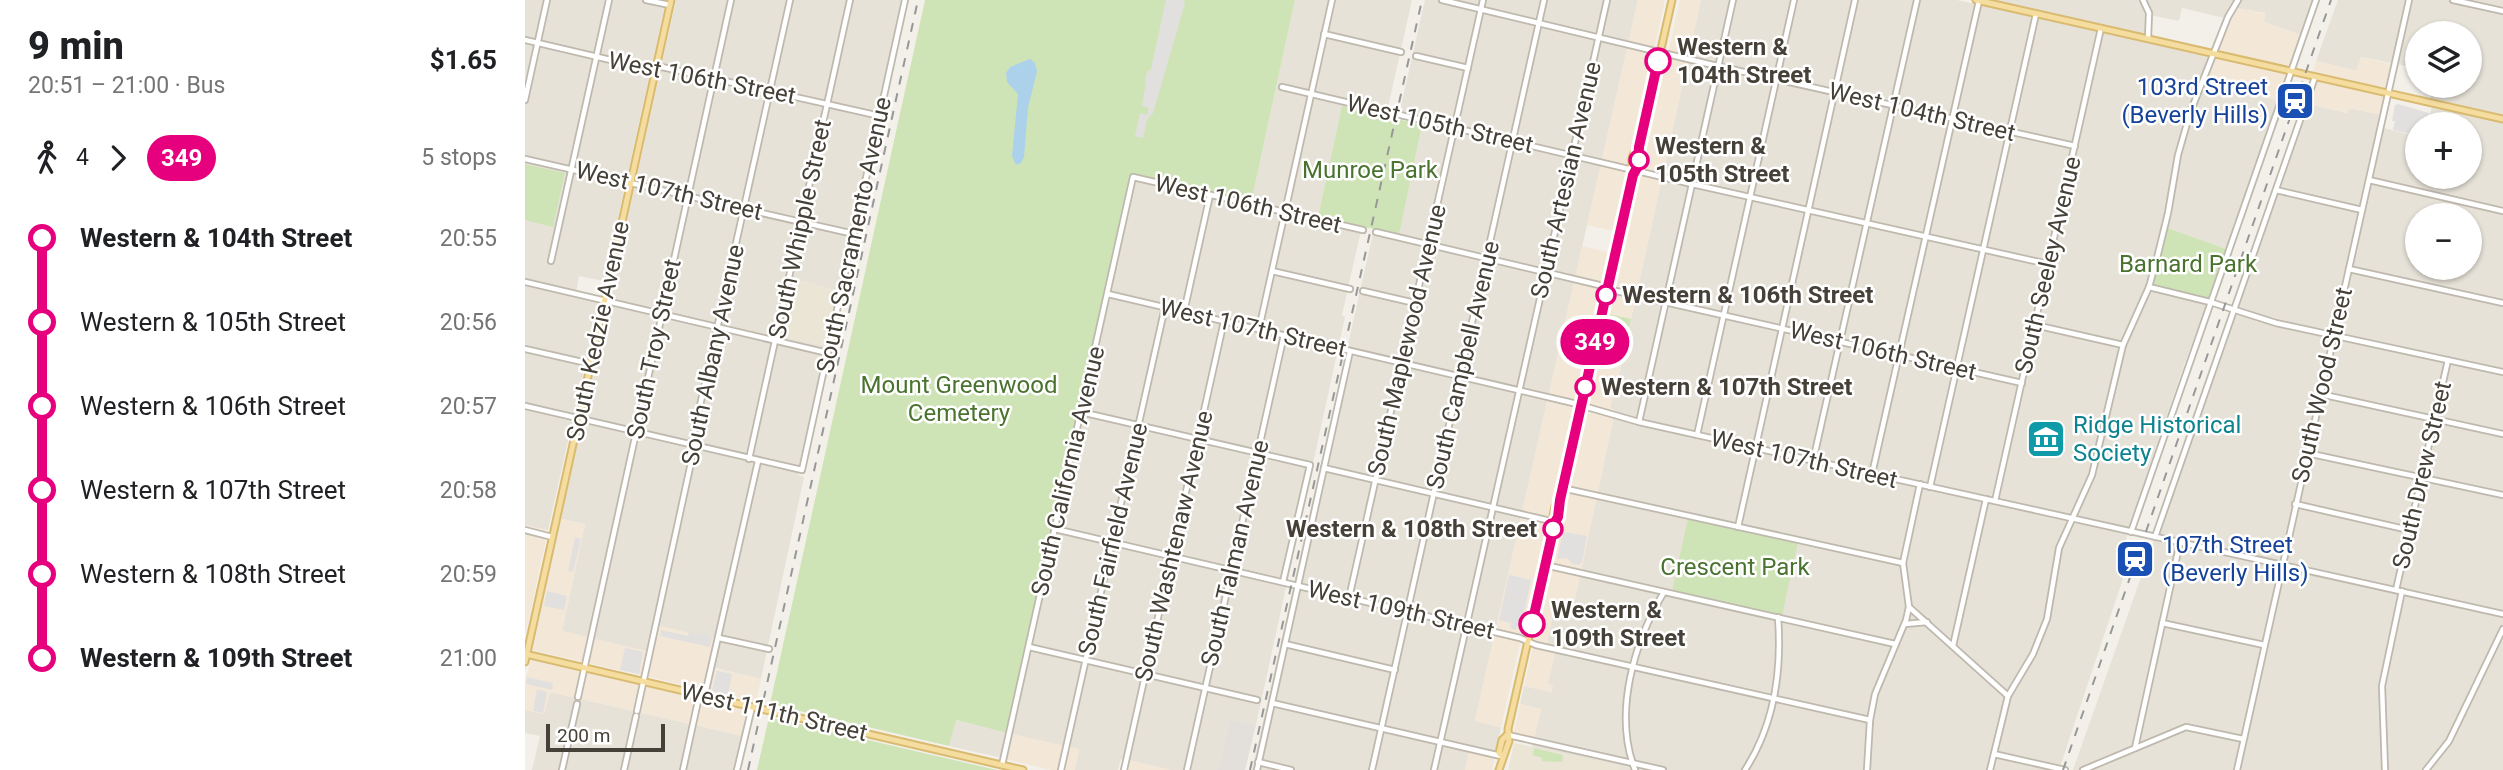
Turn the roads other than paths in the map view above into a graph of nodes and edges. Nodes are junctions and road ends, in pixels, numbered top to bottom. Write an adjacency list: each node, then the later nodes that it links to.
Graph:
1 (547, 0): 35 (street)
2 (609, 0): 40 (street)
3 (646, 0): 25 (street)
4 (730, 0): 46 (street, South Troy Street)
5 (790, 0): 49 (street, South Albany Avenue)
6 (850, 0): 54 (street, South Whipple Street)
7 (905, 0): 56 (street, South Sacramento Avenue)
8 (1332, 0): 31 (street)
9 (1442, 0): 26 (street, West 104th Street)
10 (1483, 0): 26 (street, South Maplewood Avenue)
11 (1544, 0): 29 (street, South Campbell Avenue)
12 (1607, 0): 32 (street, South Artesian Avenue)
13 (1672, 0): 37 (main road)
14 (1733, 0): 41 (street)
15 (1794, 0): 47 (street)
16 (1855, 0): 50 (street)
17 (1917, 0): 55 (street)
18 (1977, 0): 24 (main road); 57 (street)
19 (2143, 0): 33 (street)
20 (2238, 0): 38 (street)
21 (2316, 0): 44 (street)
22 (2409, 0): 52 (street, South Wood Street)
23 (2453, 0): 27 (street)
24 (1996, 2): 28 (main road)
25 (670, 3): 42 (main road, South Kedzie Avenue)
26 (1481, 9): 29 (street, West 104th Street); 43 (street, South Maplewood Avenue)
27 (2503, 11)
28 (2036, 13): 30 (main road); 60 (street)
29 (1539, 23): 32 (street, West 104th Street); 61 (street, South Campbell Avenue)
30 (2101, 28): 33 (main road); 62 (street, South Seeley Avenue)
31 (1324, 34): 36 (street); 51 (street)
32 (1598, 37): 37 (street, West 104th Street); 63 (street, South Artesian Avenue)
33 (2148, 39): 38 (main road)
34 (525, 40): 35 (street, West 106th Street)
35 (538, 43): 40 (street, West 106th Street); 53 (street)
36 (1401, 52)
37 (1660, 52): 41 (street, West 104th Street); 66 (main road)
38 (2215, 54): 44 (main road); 95 (street)
39 (1416, 56): 43 (street)
40 (597, 57): 42 (street, West 106th Street); 65 (street)
41 (1718, 67): 47 (street, West 104th Street); 70 (street)
42 (656, 68): 46 (street, West 106th Street); 69 (main road, South Kedzie Avenue)
43 (1468, 68): 59 (street, South Maplewood Avenue)
44 (2291, 71): 45 (main road); 102 (street)
45 (2315, 76): 52 (main road); 71 (street)
46 (713, 78): 49 (street, West 106th Street); 72 (street, South Troy Street)
47 (1776, 79): 50 (street, West 104th Street); 74 (street)
48 (1282, 87): 51 (street, West 105th Street)
49 (770, 91): 54 (street, West 106th Street); 75 (street, South Albany Avenue)
50 (1835, 92): 55 (street, West 104th Street); 77 (street)
51 (1311, 93): 59 (street, West 105th Street); 79 (street)
52 (2389, 93): 58 (main road); 68 (street, South Wood Street)
53 (525, 100)
54 (827, 104): 56 (street, West 106th Street); 80 (street, South Whipple Street)
55 (1893, 105): 57 (street, West 104th Street); 81 (street)
56 (880, 116): 84 (street, South Sacramento Avenue)
57 (1952, 119): 60 (street, West 104th Street); 85 (street)
58 (2503, 119)
59 (1455, 127): 61 (street, West 105th Street); 86 (street, South Maplewood Avenue)
60 (2010, 132): 62 (street, West 104th Street); 87 (street)
61 (1513, 141): 63 (street, West 105th Street); 88 (street, South Campbell Avenue)
62 (2075, 146): 90 (street, South Seeley Avenue)
63 (1572, 154): 66 (street, West 105th Street); 93 (street, South Artesian Avenue)
64 (525, 159): 65 (street, West 107th Street)
65 (572, 169): 69 (street, West 107th Street); 89 (street)
66 (1634, 170): 70 (street, West 105th Street); 96 (main road)
67 (1133, 177): 73 (street, West 106th Street); 99 (street, South California Avenue)
68 (2369, 180): 76 (street, South Wood Street); 78 (street)
69 (631, 183): 72 (street, West 107th Street); 100 (main road, South Kedzie Avenue)
70 (1692, 184): 74 (street, West 105th Street); 101 (street)
71 (2276, 190): 76 (street); 106 (street)
72 (687, 195): 75 (street, West 107th Street); 108 (street, South Troy Street)
73 (1210, 195): 79 (street, West 106th Street); 107 (street)
74 (1751, 197): 77 (street, West 105th Street); 109 (street)
75 (744, 208): 80 (street, West 107th Street); 112 (street, South Albany Avenue)
76 (2362, 210): 91 (street, South Wood Street)
77 (1809, 211): 81 (street, West 105th Street); 113 (street)
78 (2503, 211)
79 (1285, 212): 82 (street, West 106th Street); 92 (street)
80 (801, 222): 84 (street, West 107th Street); 117 (street, South Whipple Street)
81 (1867, 223): 85 (street, West 105th Street); 118 (street)
82 (1363, 230)
83 (1376, 232): 86 (street, West 106th Street)
84 (854, 234): 122 (street, South Sacramento Avenue)
85 (1925, 236): 87 (street, West 105th Street); 123 (street)
86 (1428, 244): 88 (street, West 106th Street); 103 (street, South Maplewood Avenue)
87 (1984, 250): 90 (street, West 105th Street); 127 (street)
88 (1487, 258): 93 (street, West 106th Street); 129 (street, South Campbell Avenue)
89 (551, 261)
90 (2048, 264): 111 (street, South Seeley Avenue)
91 (2349, 268): 104 (street); 116 (street, South Wood Street)
92 (1272, 271): 97 (street); 114 (street)
93 (1546, 272): 96 (street, West 106th Street); 131 (street, South Artesian Avenue)
94 (525, 282): 100 (street)
95 (2148, 287): 102 (street); 119 (street)
96 (1607, 288): 101 (street, West 106th Street); 133 (main road)
97 (1350, 289)
98 (1363, 291): 103 (street)
99 (1108, 294): 105 (street, West 107th Street); 135 (street, South California Avenue)
100 (605, 301): 108 (street); 126 (main road, South Kedzie Avenue)
101 (1666, 302): 109 (street, West 106th Street); 138 (street)
102 (2210, 302): 106 (street); 170 (street)
103 (1415, 303): 125 (street, South Maplewood Avenue)
104 (2503, 303)
105 (1165, 307): 107 (street, West 107th Street); 139 (street, South Fairfield Avenue)
106 (2235, 309): 116 (street); 172 (street)
107 (1184, 312): 110 (street, West 107th Street)
108 (661, 314): 112 (street); 140 (street, South Troy Street)
109 (1724, 315): 113 (street, West 106th Street); 142 (street)
110 (1224, 321): 114 (street, West 107th Street); 143 (street, South Washtenaw Avenue)
111 (2035, 325): 119 (street); 130 (street, South Seeley Avenue)
112 (717, 327): 117 (street); 144 (street, South Albany Avenue)
113 (1783, 328): 118 (street, West 106th Street); 145 (street)
114 (1259, 329): 115 (street, West 107th Street)
115 (1284, 335): 121 (street, West 107th Street); 146 (street, South Talman Avenue)
116 (2333, 335): 124 (street); 132 (street, South Wood Street)
117 (775, 341): 122 (street); 148 (street, South Whipple Street)
118 (1840, 341): 123 (street, West 106th Street); 150 (street)
119 (2123, 345): 164 (street)
120 (525, 349): 126 (street)
121 (1350, 351): 125 (street, West 107th Street); 151 (street)
122 (828, 353): 149 (street, South Sacramento Avenue)
123 (1899, 354): 127 (street, West 106th Street); 152 (street)
124 (2448, 360): 128 (street); 137 (street, South Drew Street)
125 (1402, 363): 129 (street, West 107th Street); 154 (street, South Maplewood Avenue)
126 (591, 364): 136 (main road, South Kedzie Avenue)
127 (1957, 368): 130 (street, West 106th Street); 156 (street)
128 (2503, 372)
129 (1460, 376): 131 (street, West 107th Street); 158 (street, South Campbell Avenue)
130 (2022, 383): 161 (street, South Seeley Avenue)
131 (1519, 390): 133 (street, West 107th Street); 163 (street, South Artesian Avenue)
132 (2320, 394): 137 (street); 147 (street, South Wood Street)
133 (1581, 405): 138 (street, West 107th Street); 157 (main road)
134 (525, 406): 136 (street)
135 (1081, 411): 139 (street); 167 (street, South California Avenue)
136 (579, 419): 140 (street); 171 (main road, South Kedzie Avenue)
137 (2434, 419): 141 (street); 153 (street, South Drew Street)
138 (1639, 422): 142 (street, West 107th Street)
139 (1138, 425): 143 (street); 174 (street, South Fairfield Avenue)
140 (636, 432): 144 (street); 206 (street, South Troy Street)
141 (2503, 434)
142 (1697, 435): 145 (street, West 107th Street)
143 (1198, 439): 146 (street); 175 (street, South Washtenaw Avenue)
144 (693, 445): 148 (street); 209 (street, South Albany Avenue)
145 (1756, 448): 150 (street, West 107th Street); 166 (street)
146 (1257, 452): 179 (street, South Talman Avenue); 180 (street)
147 (2307, 453): 153 (street); 162 (street, South Wood Street)
148 (749, 459): 149 (street)
149 (758, 461): 194 (street)
150 (1813, 461): 152 (street, West 107th Street)
151 (1324, 468): 154 (street); 181 (street)
152 (1872, 474): 155 (street, West 107th Street)
153 (2421, 477): 159 (street); 169 (street, South Drew Street)
154 (1375, 480): 158 (street); 184 (street, South Maplewood Avenue)
155 (1920, 484): 156 (street, West 107th Street); 176 (street)
156 (1930, 487): 160 (street, West 107th Street)
157 (1562, 488): 165 (main road); 166 (street)
158 (1434, 493): 163 (street); 186 (street, South Campbell Avenue)
159 (2503, 495)
160 (1986, 499): 161 (street, West 107th Street); 199 (street)
161 (1995, 501): 164 (street, West 107th Street)
162 (2295, 504): 169 (street); 178 (street, South Wood Street)
163 (1493, 507): 165 (street); 192 (street, South Artesian Avenue)
164 (2073, 519): 170 (street, West 107th Street); 212 (street)
165 (1555, 522): 177 (main road)
166 (1738, 527): 176 (street)
167 (1055, 529): 174 (street, West 109th Street); 200 (street, South California Avenue)
168 (525, 530): 171 (street)
169 (2409, 530): 182 (street, South Drew Street)
170 (2131, 531): 172 (street, West 107th Street)
171 (552, 537): 202 (main road, South Kedzie Avenue)
172 (2155, 537): 173 (street, West 107th Street)
173 (2180, 542): 178 (street, West 107th Street); 190 (street)
174 (1112, 543): 175 (street, West 109th Street); 203 (street, South Fairfield Avenue)
175 (1171, 556): 179 (street, West 109th Street); 208 (street, South Washtenaw Avenue)
176 (1903, 562): 185 (street)
177 (1545, 565): 183 (street); 195 (main road)
178 (2281, 565): 182 (street, West 107th Street); 198 (street, South Wood Street)
179 (1231, 570): 180 (street, West 109th Street); 210 (street, South Talman Avenue)
180 (1283, 582): 181 (street, West 109th Street)
181 (1298, 586): 184 (street, West 109th Street); 196 (street)
182 (2399, 591): 187 (street, West 107th Street); 251 (street, South Drew Street)
183 (1664, 592): 188 (street); 205 (street)
184 (1349, 598): 186 (street, West 109th Street)
185 (1909, 607): 189 (street); 191 (street)
186 (1408, 611): 192 (street, West 109th Street); 207 (street, South Campbell Avenue)
187 (2503, 614)
188 (1778, 617): 197 (street); 214 (street)
189 (1927, 622): 191 (street); 199 (street)
190 (2162, 622): 198 (street); 224 (street)
191 (1904, 624): 197 (street)
192 (1466, 625): 195 (street, West 109th Street); 223 (street, South Artesian Avenue)
193 (2503, 629): 252 (street)
194 (719, 638): 201 (street); 211 (street)
195 (1528, 641): 205 (street, West 109th Street); 221 (main road)
196 (1285, 644): 207 (street); 216 (street)
197 (1895, 644): 219 (street)
198 (2264, 645): 222 (street, South Wood Street)
199 (1953, 646): 212 (street)
200 (1029, 647): 203 (street); 229 (street, South California Avenue)
201 (769, 649)
202 (526, 655): 204 (main road, South Kedzie Avenue); 206 (main road, West 111th Street)
203 (1086, 660): 208 (street); 235 (street, South Fairfield Avenue)
204 (525, 662)
205 (1633, 667): 214 (street, West 109th Street); 228 (street)
206 (585, 668): 209 (main road, West 111th Street); 213 (street, South Troy Street)
207 (1395, 670): 220 (street, South Campbell Avenue)
208 (1145, 674): 210 (street); 236 (street, South Washtenaw Avenue)
209 (644, 682): 211 (main road, West 111th Street); 231 (street, South Albany Avenue)
210 (1205, 688): 215 (street); 237 (street, South Talman Avenue)
211 (702, 696): 218 (main road, West 111th Street); 232 (street)
212 (2008, 696): 225 (street)
213 (579, 698)
214 (1774, 698): 219 (street, West 109th Street); 245 (street)
215 (1257, 700)
216 (1272, 703): 220 (street); 227 (street)
217 (577, 704): 230 (street)
218 (752, 707): 229 (main road, West 111th Street); 233 (street)
219 (1870, 720): 246 (street)
220 (1381, 728): 223 (street); 240 (street, South Campbell Avenue)
221 (1507, 735): 226 (main road); 228 (street)
222 (2243, 739): 224 (street); 250 (street, South Wood Street)
223 (1440, 742): 226 (street); 241 (street, South Artesian Avenue)
224 (2135, 748): 249 (street)
225 (1994, 754): 247 (street); 248 (street)
226 (1502, 756): 242 (main road)
227 (1258, 762): 238 (street); 239 (street)
228 (1632, 763): 243 (street); 244 (street)
229 (1002, 765): 234 (main road, West 111th Street)
230 (562, 770)
231 (624, 770)
232 (683, 770)
233 (737, 770)
234 (1023, 770)
235 (1061, 770)
236 (1124, 770)
237 (1187, 770)
238 (1257, 770)
239 (1291, 770)
240 (1372, 770)
241 (1434, 770)
242 (1499, 770)
243 (1635, 770)
244 (1663, 770)
245 (1745, 770)
246 (1868, 770)
247 (1990, 770)
248 (2065, 770)
249 (2083, 770)
250 (2237, 770)
251 (2385, 770)
252 (2426, 770)

